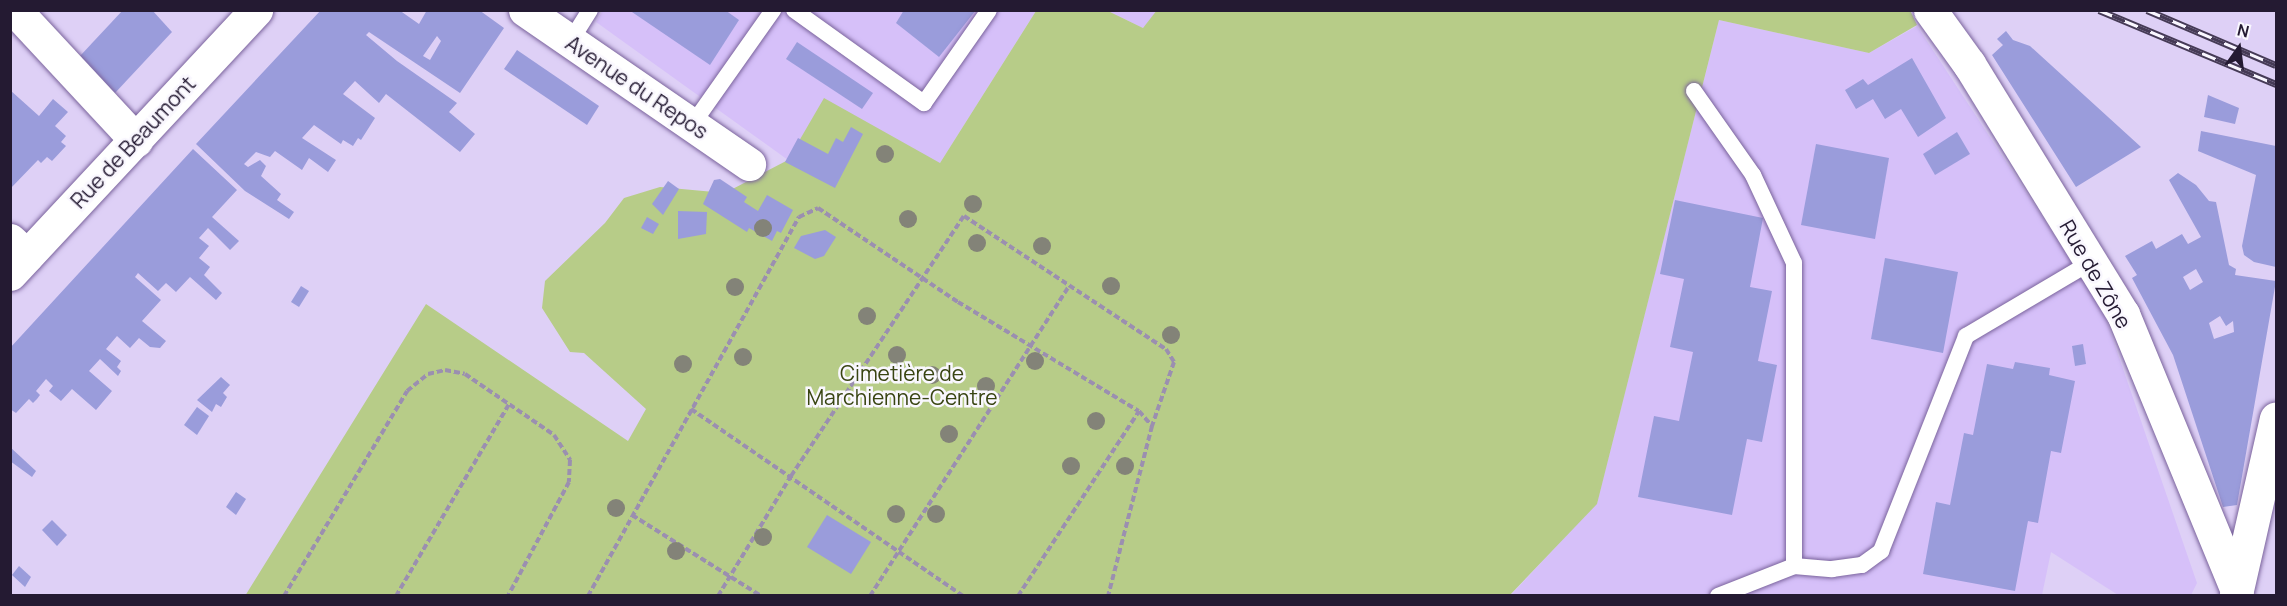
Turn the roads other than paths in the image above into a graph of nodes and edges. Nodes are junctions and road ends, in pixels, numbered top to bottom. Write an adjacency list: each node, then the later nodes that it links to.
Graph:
1 (15, 10): 12 (street)
2 (256, 10): 12 (street, Rue de Beaumont)
3 (525, 10): 9 (street, Avenue du Repos)
4 (590, 10): 9 (lane)
5 (773, 10): 11 (lane)
6 (794, 10): 7 (lane)
7 (989, 10)
8 (1930, 10): 15 (street, Rue de Zône)
9 (570, 42): 11 (street, Avenue du Repos)
10 (1694, 91): 17 (lane)
11 (692, 125): 13 (street, Avenue du Repos)
12 (136, 140): 14 (street, Rue de Beaumont)
13 (749, 164)
14 (16, 256)
15 (2091, 262): 17 (lane); 18 (street, Rue de Zône)
16 (2277, 418): 18 (street)
17 (1794, 566): 19 (lane)
18 (2237, 593)
19 (1718, 596)

